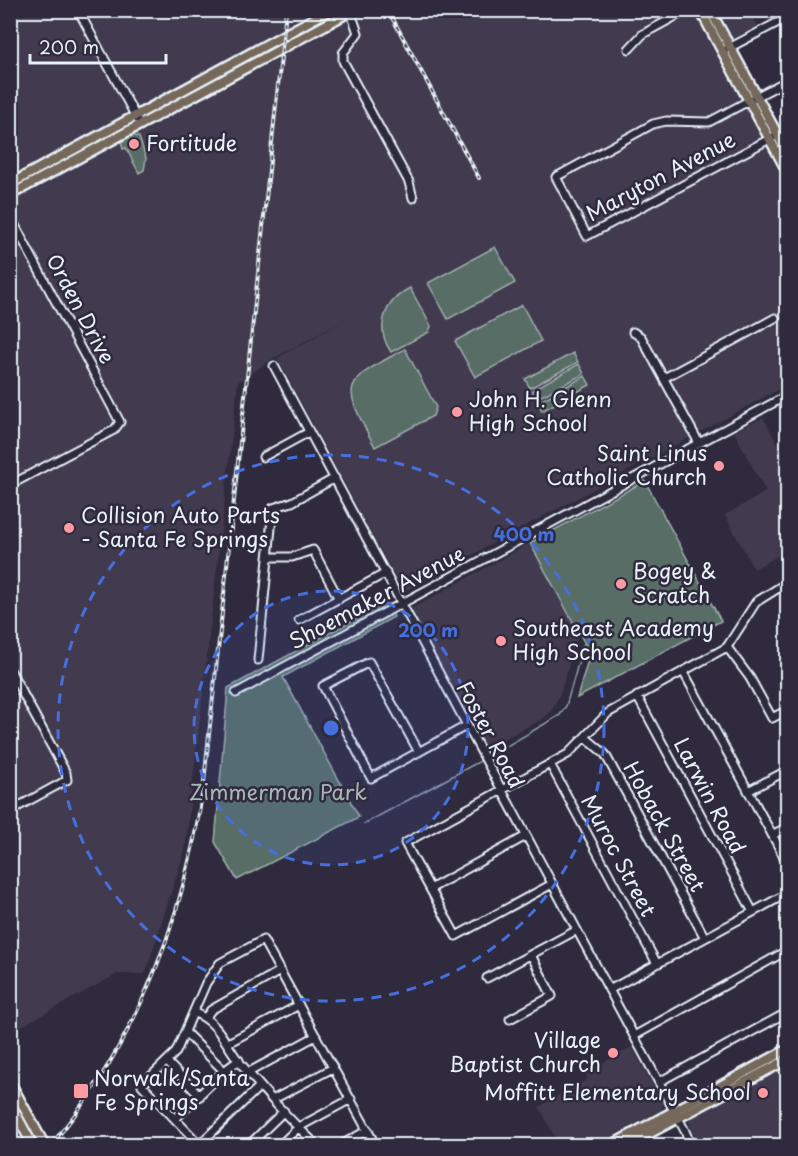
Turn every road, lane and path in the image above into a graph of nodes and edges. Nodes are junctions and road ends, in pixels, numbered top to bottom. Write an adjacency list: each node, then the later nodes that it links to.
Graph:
1 (78, 10): 12 (street)
2 (330, 10): 12 (main road)
3 (687, 10): 8 (street)
4 (700, 10): 9 (main road)
5 (710, 10): 9 (main road)
6 (351, 11): 12 (main road); 18 (street)
7 (788, 17): 9 (street)
8 (628, 49)
9 (726, 50): 11 (main road)
10 (788, 80): 11 (street)
11 (753, 99): 13 (main road); 13 (street, Maryton Avenue)
12 (137, 120): 16 (main road); 17 (main road)
13 (773, 137): 14 (main road); 15 (main road)
14 (788, 154)
15 (788, 173)
16 (10, 184)
17 (10, 195)
18 (413, 198)
19 (10, 216): 29 (street, Orden Drive)
20 (775, 318): 23 (street)
21 (633, 332): 23 (street)
22 (274, 366): 25 (street, Foster Road)
23 (664, 378): 26 (street)
24 (786, 398): 26 (street, Shoemaker Avenue)
25 (309, 432): 27 (street); 28 (street, Foster Road)
26 (699, 443): 34 (street, Shoemaker Avenue)
27 (263, 457)
28 (335, 478): 30 (street); 31 (street, Foster Road)
29 (10, 484)
30 (270, 557): 33 (street); 37 (street)
31 (386, 573): 33 (street); 34 (street, Foster Road)
32 (788, 582): 36 (street)
33 (339, 599): 35 (street)
34 (401, 604): 40 (street, Shoemaker Avenue); 43 (street, Foster Road)
35 (298, 620)
36 (727, 647): 39 (street); 42 (street)
37 (258, 660)
38 (10, 670): 50 (street)
39 (683, 671): 41 (street); 49 (street)
40 (236, 693)
41 (637, 696): 44 (street); 58 (street, Larwin Road)
42 (788, 710)
43 (466, 726): 45 (street); 48 (street, Foster Road)
44 (586, 738): 46 (street); 60 (street, Hoback Street)
45 (419, 752): 45 (street)
46 (550, 764): 48 (street); 63 (street, Muroc Street)
47 (788, 770): 49 (street)
48 (501, 790): 53 (street, Foster Road); 56 (street)
49 (748, 791): 52 (street)
50 (10, 811)
51 (788, 827): 52 (street)
52 (772, 835): 54 (street)
53 (526, 836): 55 (street, Foster Road); 56 (street)
54 (788, 864)
55 (552, 884): 56 (street); 59 (street, Foster Road)
56 (430, 889)
57 (788, 893): 58 (street)
58 (753, 912): 60 (street)
59 (577, 930): 62 (street); 66 (street, Foster Road)
60 (705, 938): 63 (street)
61 (788, 950): 74 (street)
62 (531, 955): 65 (street); 71 (street)
63 (657, 964): 66 (street)
64 (280, 971): 67 (street); 69 (street); 70 (street)
65 (487, 978)
66 (609, 990): 74 (street, Foster Road)
67 (299, 1005): 73 (street); 75 (street)
68 (788, 1012): 84 (street)
69 (195, 1013): 70 (street); 72 (street)
70 (206, 1017): 75 (street)
71 (510, 1018)
72 (185, 1032): 79 (street); 81 (street)
73 (316, 1036): 80 (street); 82 (street)
74 (634, 1036): 84 (street, Foster Road)
75 (228, 1043): 78 (street)
76 (788, 1049): 86 (main road)
77 (788, 1059): 86 (main road)
78 (238, 1060): 81 (street); 82 (street)
79 (167, 1062): 87 (street); 93 (street)
80 (333, 1068): 88 (street); 89 (street)
81 (224, 1071): 87 (street)
82 (249, 1072): 85 (street)
83 (10, 1082): 99 (main road)
84 (659, 1082): 92 (street, Foster Road)
85 (260, 1086): 88 (street); 97 (street)
86 (722, 1090): 92 (main road)
87 (200, 1096): 93 (street)
88 (274, 1099): 91 (street)
89 (351, 1099): 94 (street); 95 (street)
90 (10, 1103): 98 (main road)
91 (284, 1111): 94 (street); 100 (street)
92 (676, 1114): 96 (main road); 106 (street, Foster Road)
93 (175, 1119): 97 (street)
94 (299, 1127): 101 (street); 102 (street)
95 (368, 1130): 103 (street); 104 (street)
96 (628, 1142): 105 (main road)
97 (201, 1145)
98 (33, 1146)
99 (45, 1146)
100 (248, 1146)
101 (279, 1146)
102 (318, 1146)
103 (339, 1146)
104 (376, 1146)
105 (610, 1146)
106 (691, 1146)

